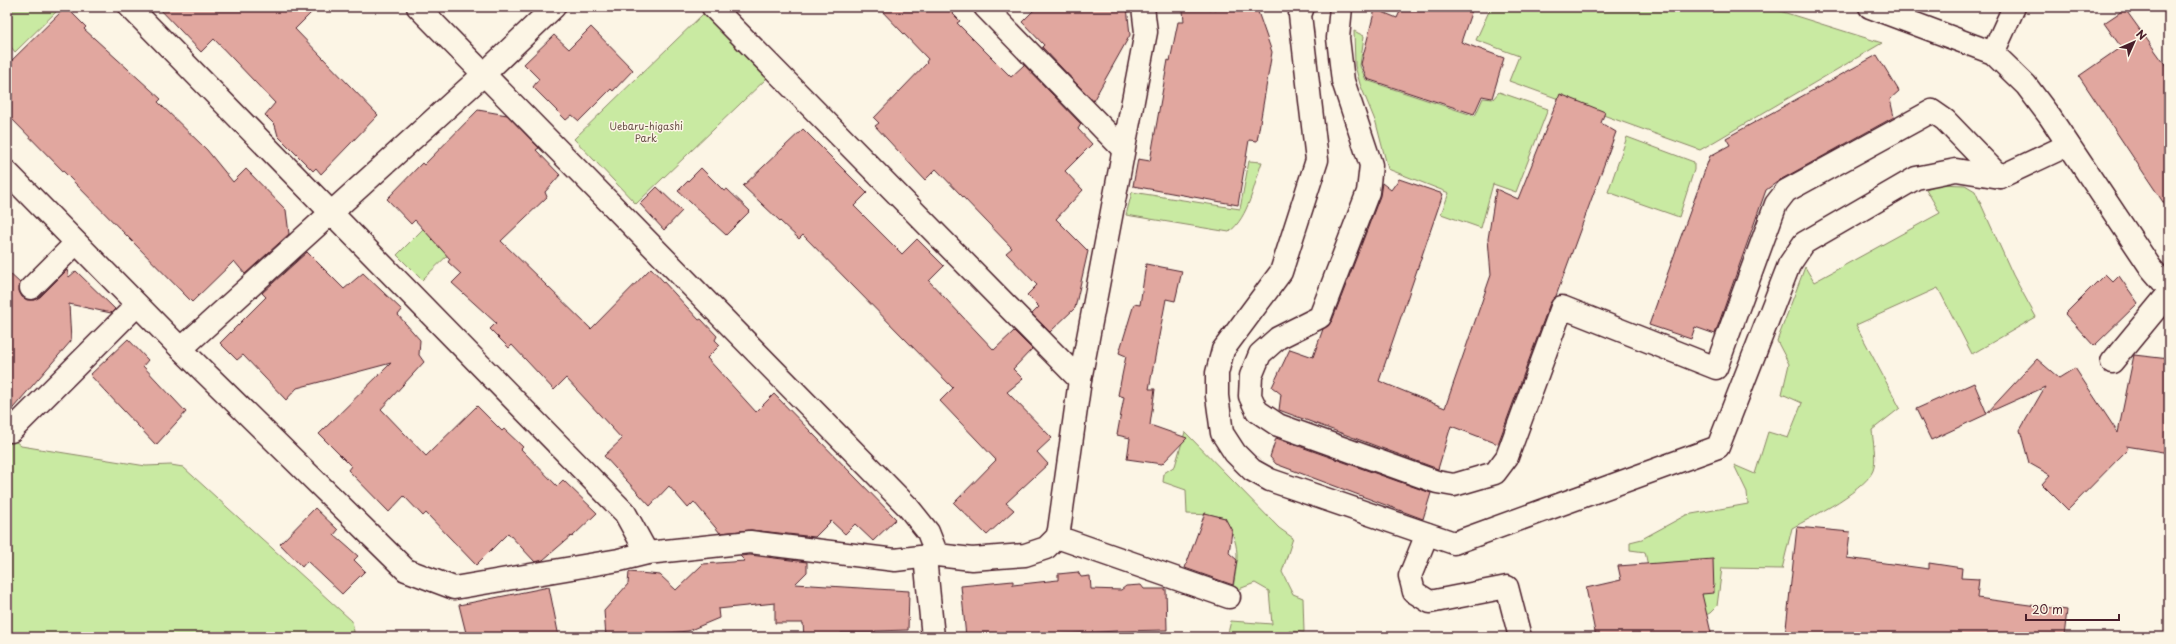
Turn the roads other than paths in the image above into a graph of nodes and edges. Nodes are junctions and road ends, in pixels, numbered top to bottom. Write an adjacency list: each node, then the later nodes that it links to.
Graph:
1 (130, 7): 17 (street)
2 (418, 7): 12 (street)
3 (554, 7): 12 (street)
4 (713, 7): 25 (street)
5 (985, 7): 14 (street)
6 (1143, 7): 14 (street)
7 (1303, 7): 27 (street)
8 (1341, 7): 16 (street)
9 (1870, 7): 11 (street)
10 (2014, 7): 11 (street)
11 (1993, 53): 13 (street)
12 (483, 75): 17 (street); 30 (street)
13 (2068, 145): 16 (street); 20 (street)
14 (1123, 149): 25 (street)
15 (7, 172): 18 (street)
16 (2000, 177): 27 (street)
17 (330, 213): 23 (street); 29 (street)
18 (76, 243): 19 (street); 22 (street)
19 (31, 288)
20 (2169, 289)
21 (2169, 293): 24 (street)
22 (137, 305): 23 (street); 26 (street)
23 (181, 349): 29 (street)
24 (2112, 362)
25 (1080, 380): 28 (street)
26 (12, 431)
27 (1427, 534): 33 (street)
28 (1057, 537): 30 (street); 31 (street)
29 (647, 553): 30 (street)
30 (931, 556): 32 (street)
31 (1229, 597)
32 (933, 637)
33 (1520, 637)

